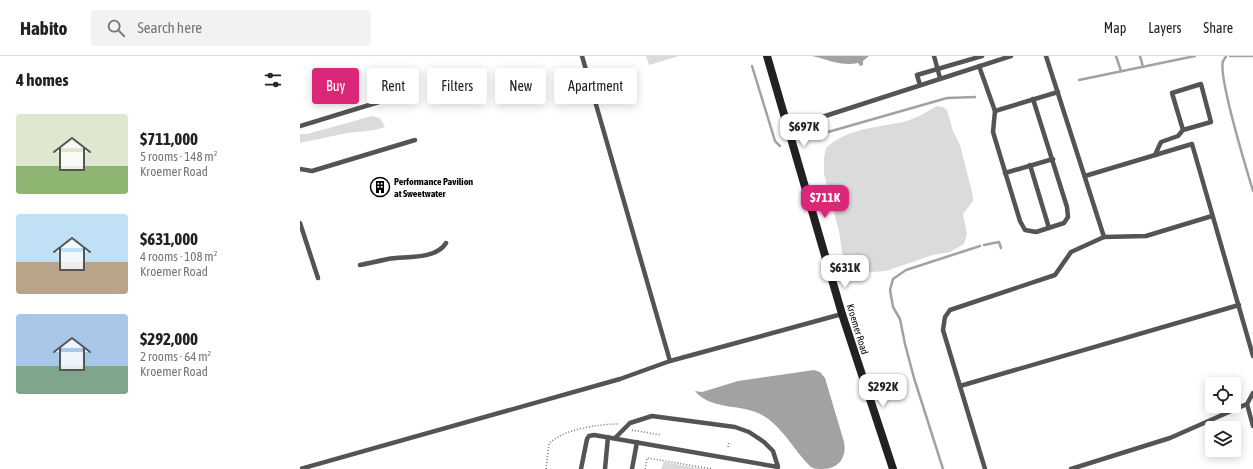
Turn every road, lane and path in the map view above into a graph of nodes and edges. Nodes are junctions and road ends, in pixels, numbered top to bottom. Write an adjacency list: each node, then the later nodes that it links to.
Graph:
1 (582, 56): 38 (lane)
2 (767, 56): 19 (street, Kroemer Road)
3 (934, 56): 10 (lane)
4 (983, 56): 7 (lane); 8 (lane)
5 (1008, 56): 8 (lane)
6 (1046, 56): 14 (lane)
7 (961, 62): 10 (lane); 11 (lane)
8 (986, 64): 9 (lane)
9 (979, 66): 11 (lane); 17 (lane)
10 (938, 69): 12 (lane); 13 (lane)
11 (964, 70): 12 (lane)
12 (940, 78): 13 (lane)
13 (920, 84): 19 (lane)
14 (1058, 92): 15 (lane); 27 (lane)
15 (1033, 99): 17 (lane); 23 (lane)
16 (372, 104): 18 (lane)
17 (994, 111): 26 (lane)
18 (300, 126)
19 (788, 128): 36 (street, Kroemer Road)
20 (1183, 130): 20 (lane); 22 (lane)
21 (415, 140): 25 (lane)
22 (1155, 155): 27 (lane); 28 (lane)
23 (1053, 159): 24 (lane); 30 (lane)
24 (1030, 165): 26 (lane); 30 (lane)
25 (300, 168)
26 (1005, 172): 30 (lane)
27 (1085, 176): 31 (lane)
28 (1212, 216): 31 (lane); 35 (lane)
29 (300, 223): 34 (lane)
30 (1049, 228)
31 (1104, 237): 39 (lane)
32 (446, 243): 33 (lane)
33 (360, 265)
34 (318, 278)
35 (1239, 305): 37 (lane); 39 (lane)
36 (842, 314): 38 (lane); 59 (street, Kroemer Road)
37 (1253, 356)
38 (670, 361): 52 (lane)
39 (960, 386): 60 (lane)
40 (1253, 393): 41 (lane)
41 (1247, 404): 43 (lane); 61 (lane)
42 (621, 425): 53 (path)
43 (1253, 426)
44 (630, 429): 45 (path)
45 (661, 435)
46 (608, 437): 47 (lane); 54 (lane); 55 (lane)
47 (615, 438): 48 (lane); 51 (lane)
48 (637, 442): 51 (lane); 56 (lane)
49 (729, 442): 50 (path)
50 (728, 447)
51 (780, 468)
52 (300, 469)
53 (546, 469)
54 (581, 469)
55 (605, 469)
56 (632, 469)
57 (646, 469): 58 (path)
58 (713, 469)
59 (893, 469)
60 (985, 469)
61 (1071, 469)

